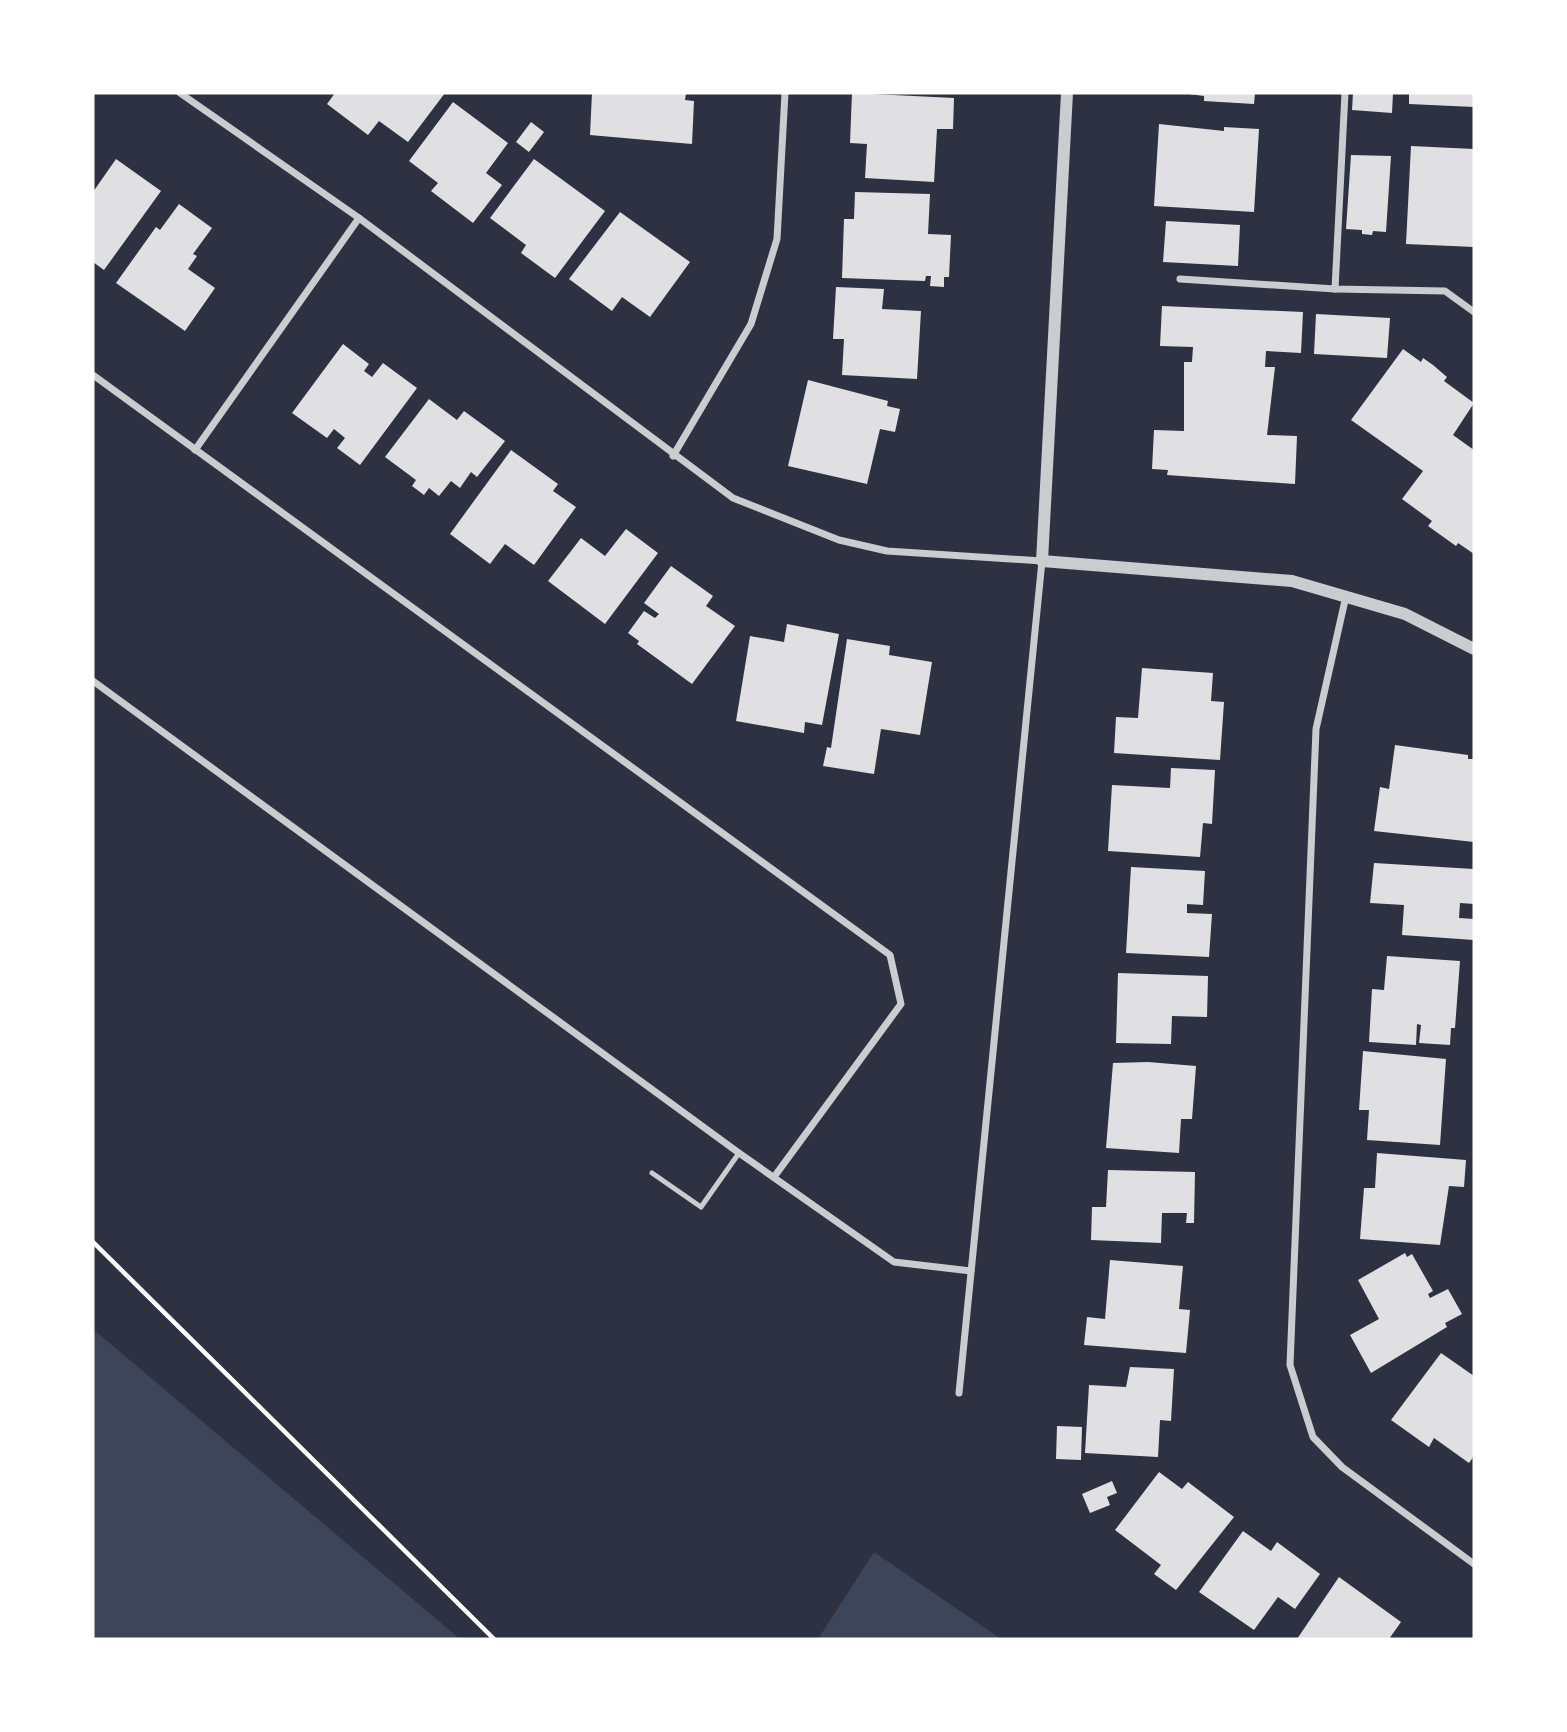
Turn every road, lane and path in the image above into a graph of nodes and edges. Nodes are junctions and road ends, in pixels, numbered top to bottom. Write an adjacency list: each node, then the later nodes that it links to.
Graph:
1 (180, 93): 5 (street)
2 (785, 93): 11 (street)
3 (1067, 93): 12 (street)
4 (1345, 93): 7 (street)
5 (359, 218): 10 (street); 11 (street)
6 (1180, 279): 7 (street)
7 (1335, 289): 8 (street)
8 (1474, 312)
9 (93, 375): 10 (street)
10 (195, 450): 18 (street)
11 (673, 456): 12 (street)
12 (1042, 561): 13 (street); 20 (street)
13 (1346, 596): 14 (street); 22 (street)
14 (1474, 649)
15 (93, 681): 16 (street)
16 (739, 1153): 17 (lane); 18 (street)
17 (652, 1173)
18 (774, 1177): 20 (street)
19 (93, 1242): 23 (path)
20 (971, 1271): 21 (street)
21 (959, 1393)
22 (1474, 1564)
23 (494, 1639)

